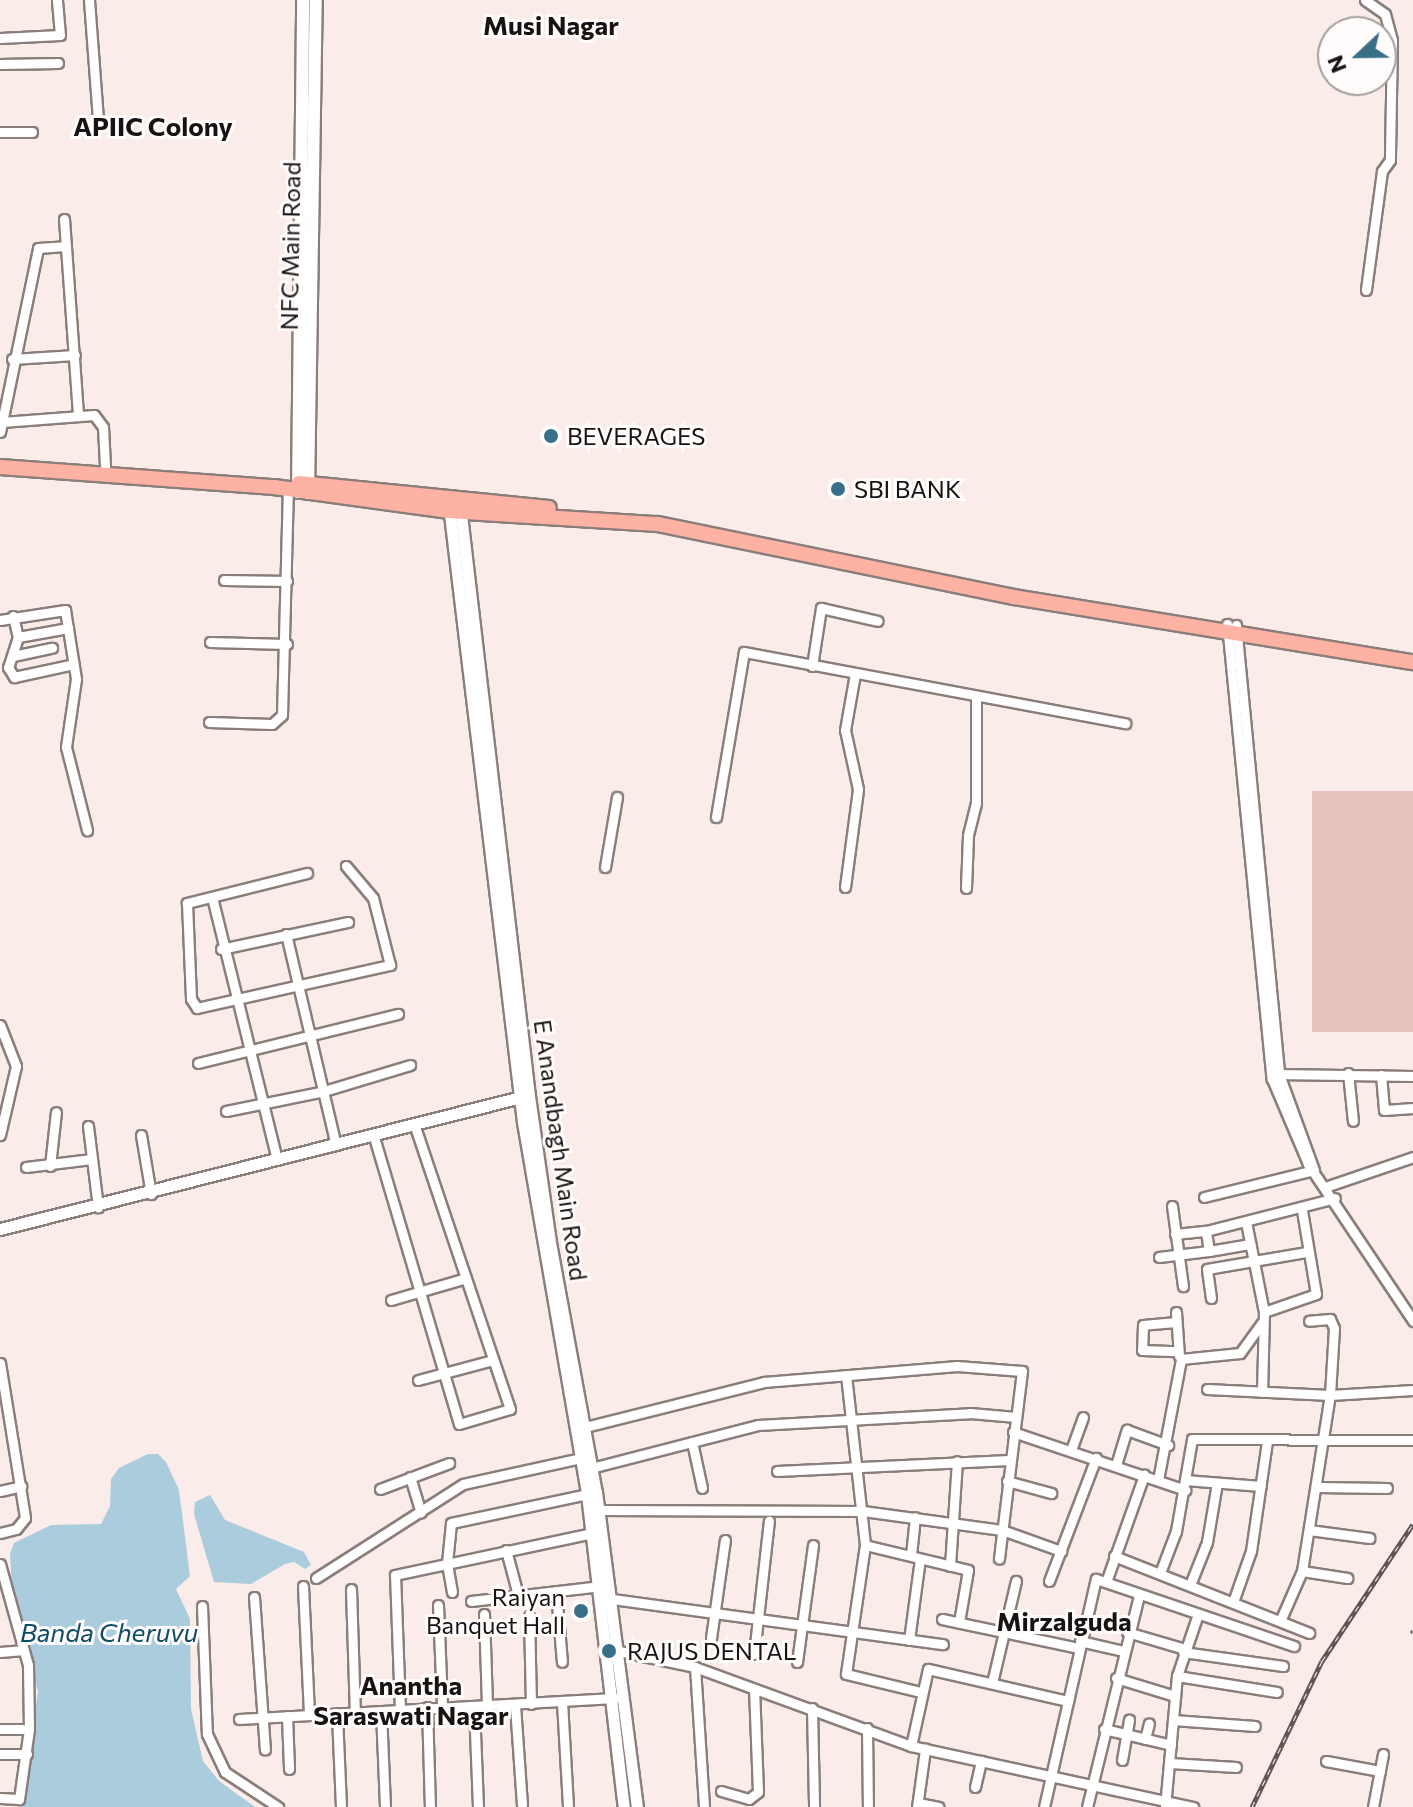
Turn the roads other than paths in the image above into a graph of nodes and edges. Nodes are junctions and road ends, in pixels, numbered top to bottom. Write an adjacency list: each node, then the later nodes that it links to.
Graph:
1 (57, 0): 6 (street)
2 (89, 0): 9 (street)
3 (303, 0): 22 (main road, NFC Main Road)
4 (316, 0): 22 (main road, NFC Main Road)
5 (1365, 0): 14 (street)
6 (0, 38)
7 (58, 63): 8 (street)
8 (0, 64)
9 (98, 121)
10 (0, 132): 11 (street)
11 (32, 132)
12 (64, 219): 13 (street)
13 (65, 246): 15 (street); 16 (street)
14 (1366, 290)
15 (75, 355): 16 (street); 17 (street)
16 (12, 359): 18 (street)
17 (78, 416): 18 (street); 20 (street)
18 (1, 427)
19 (0, 458): 20 (main road)
20 (105, 466): 22 (main road)
21 (0, 467): 22 (main road)
22 (300, 488): 23 (main road); 25 (street)
23 (454, 504): 30 (main road); 69 (street, E Anandbagh Main Road)
24 (224, 580): 25 (street)
25 (287, 581): 33 (street)
26 (13, 616): 27 (street); 29 (street); 31 (street)
27 (0, 620)
28 (878, 621): 39 (street)
29 (68, 628): 31 (street); 38 (street)
30 (1231, 630): 35 (main road); 37 (main road); 65 (street)
31 (18, 637): 36 (street)
32 (210, 642): 33 (street)
33 (287, 644): 42 (street)
34 (52, 648): 36 (street)
35 (1413, 653)
36 (13, 656): 38 (street)
37 (1413, 662)
38 (74, 664): 46 (street)
39 (812, 666): 40 (street); 45 (street)
40 (855, 674): 41 (street); 50 (street)
41 (976, 698): 43 (street); 51 (street)
42 (209, 722)
43 (1125, 723)
44 (617, 797): 48 (street)
45 (716, 817)
46 (87, 830)
47 (346, 866): 56 (street)
48 (605, 867)
49 (307, 873): 52 (street)
50 (845, 887)
51 (966, 888)
52 (212, 897): 55 (street); 57 (street)
53 (348, 922): 54 (street)
54 (286, 934): 55 (street); 56 (street)
55 (221, 949): 57 (street)
56 (301, 987): 57 (street); 60 (street)
57 (233, 998): 61 (street)
58 (398, 1014): 60 (street)
59 (0, 1025): 77 (street)
60 (312, 1036): 61 (street); 68 (street)
61 (251, 1051): 62 (street); 70 (street)
62 (198, 1063)
63 (410, 1065): 68 (street)
64 (1348, 1073): 65 (street); 66 (street); 74 (street)
65 (1275, 1074): 86 (street)
66 (1381, 1075): 67 (street); 71 (street)
67 (1413, 1076)
68 (324, 1091): 70 (street); 80 (street)
69 (525, 1096): 76 (street); 126 (street, E Anandbagh Main Road); 136 (street, E Anandbagh Main Road)
70 (262, 1104): 72 (street); 83 (street)
71 (1413, 1108)
72 (226, 1111)
73 (56, 1112): 84 (street)
74 (1353, 1121)
75 (88, 1126): 82 (street)
76 (415, 1126): 79 (street); 104 (street)
77 (0, 1135)
78 (141, 1135): 88 (street)
79 (374, 1137): 80 (street); 106 (street)
80 (336, 1145): 83 (street)
81 (1413, 1157): 87 (street)
82 (92, 1159): 84 (street); 92 (street)
83 (277, 1160): 88 (street)
84 (50, 1166): 85 (street)
85 (26, 1167)
86 (1314, 1170): 87 (street); 89 (street)
87 (1328, 1186): 90 (street)
88 (151, 1194): 92 (street)
89 (1204, 1197)
90 (1335, 1198): 93 (street); 111 (street)
91 (1172, 1206): 97 (street)
92 (98, 1207): 95 (street)
93 (1302, 1210): 94 (street); 100 (street)
94 (1246, 1222): 96 (street); 98 (street)
95 (0, 1229)
96 (1206, 1231): 97 (street); 99 (street)
97 (1175, 1234): 101 (street)
98 (1250, 1244): 99 (street); 103 (street)
99 (1209, 1251): 101 (street)
100 (1306, 1252): 103 (street); 109 (street)
101 (1178, 1256): 102 (street); 105 (street)
102 (1159, 1257)
103 (1253, 1262): 107 (street); 109 (street)
104 (466, 1278): 106 (street); 113 (street)
105 (1183, 1286)
106 (420, 1291): 108 (street); 115 (street)
107 (1211, 1298)
108 (391, 1300)
109 (1263, 1318): 112 (street); 121 (street)
110 (1309, 1321): 122 (street)
111 (1413, 1321)
112 (1179, 1355): 112 (street); 132 (street)
113 (493, 1360): 115 (street); 115 (street)
114 (0, 1363): 117 (street)
115 (444, 1374): 118 (street)
116 (846, 1375): 123 (street); 125 (street); 126 (street)
117 (2, 1380): 148 (street)
118 (418, 1380)
119 (1207, 1389): 121 (street)
120 (1413, 1390): 122 (street)
121 (1262, 1392): 122 (street)
122 (1330, 1395): 131 (street)
123 (1016, 1417): 125 (street); 127 (street)
124 (1083, 1417): 133 (street)
125 (851, 1419): 130 (street); 139 (street)
126 (585, 1427): 136 (street, E Anandbagh Main Road)
127 (1013, 1432): 133 (street); 135 (street)
128 (1413, 1440): 131 (street)
129 (1267, 1441): 131 (street); 147 (street); 149 (street)
130 (692, 1442): 136 (street); 151 (street)
131 (1324, 1442): 150 (street)
132 (1168, 1445): 140 (street); 144 (street)
133 (1071, 1450): 134 (street)
134 (1096, 1458): 140 (street); 172 (street)
135 (1009, 1460): 137 (street); 145 (street)
136 (587, 1461): 156 (street, E Anandbagh Main Road); 157 (street, E Anandbagh Main Road); 159 (street)
137 (957, 1461): 139 (street); 162 (street)
138 (449, 1463): 143 (street)
139 (859, 1464): 141 (street); 158 (street)
140 (1116, 1465): 142 (street)
141 (777, 1471)
142 (1144, 1475): 144 (street); 173 (street)
143 (410, 1477): 153 (street); 159 (street)
144 (1158, 1480): 147 (street)
145 (1007, 1481): 155 (street); 163 (street)
146 (1217, 1483): 147 (street); 149 (street); 186 (street)
147 (1185, 1485): 180 (street)
148 (21, 1486): 154 (street); 165 (street)
149 (1261, 1486): 196 (street)
150 (1317, 1487): 152 (street); 164 (street)
151 (702, 1488)
152 (1387, 1488)
153 (380, 1489)
154 (0, 1491)
155 (1051, 1493)
156 (587, 1494): 166 (street, E Anandbagh Main Road); 176 (street)
157 (598, 1510): 158 (street); 191 (street, E Anandbagh Main Road)
158 (863, 1511): 160 (street); 170 (street)
159 (421, 1512): 181 (street)
160 (915, 1517): 162 (street); 174 (street)
161 (769, 1521): 203 (street)
162 (953, 1521): 163 (street); 178 (street)
163 (1002, 1530): 172 (street); 175 (street)
164 (1309, 1530): 167 (street); 179 (street)
165 (0, 1533)
166 (592, 1533): 171 (street); 191 (street, E Anandbagh Main Road)
167 (1369, 1538)
168 (725, 1540): 199 (street)
169 (813, 1545): 207 (street)
170 (865, 1545): 174 (street); 208 (street)
171 (506, 1550): 176 (street); 192 (street)
172 (1061, 1551): 184 (street)
173 (1114, 1556): 180 (street); 185 (street)
174 (916, 1557): 178 (street); 213 (street)
175 (999, 1559)
176 (447, 1563): 190 (street); 245 (street)
177 (0, 1564): 217 (street)
178 (950, 1566): 206 (street)
179 (1302, 1571): 182 (street); 205 (street)
180 (1160, 1573): 186 (street)
181 (316, 1578)
182 (1347, 1578)
183 (1016, 1581): 209 (street)
184 (1049, 1581)
185 (1106, 1582): 193 (street); 215 (street)
186 (1190, 1585): 196 (street)
187 (303, 1586): 248 (street)
188 (351, 1589): 247 (street)
189 (556, 1591): 191 (street); 192 (street); 223 (street)
190 (452, 1592)
191 (605, 1594): 199 (street); 219 (street, E Anandbagh Main Road); 235 (street, E Anandbagh Main Road)
192 (518, 1595): 195 (street)
193 (1139, 1596): 202 (street); 210 (street)
194 (254, 1597): 251 (street)
195 (471, 1601)
196 (1233, 1602): 205 (street)
197 (438, 1605): 240 (street)
198 (202, 1606): 285 (street)
199 (716, 1610): 203 (street); 212 (street)
200 (484, 1614): 241 (street)
201 (529, 1616): 238 (street)
202 (1197, 1617): 216 (street); 218 (street)
203 (759, 1619): 207 (street); 222 (street)
204 (942, 1619): 206 (street)
205 (1281, 1619): 211 (street)
206 (959, 1622): 209 (street)
207 (802, 1626): 208 (street); 224 (street)
208 (855, 1630): 213 (street); 231 (street)
209 (1003, 1632): 215 (street); 229 (street)
210 (1127, 1632): 218 (street); 220 (street)
211 (1309, 1633)
212 (711, 1638)
213 (909, 1640): 214 (street)
214 (943, 1644)
215 (1079, 1645): 220 (street); 236 (street)
216 (1294, 1646)
217 (21, 1650): 221 (street); 268 (street)
218 (1184, 1650): 225 (street); 227 (street)
219 (619, 1651): 226 (street); 234 (street, E Anandbagh Main Road)
220 (1123, 1651): 228 (street)
221 (0, 1652)
222 (754, 1654)
223 (562, 1662)
224 (797, 1662)
225 (1283, 1666)
226 (695, 1667): 230 (street); 293 (street)
227 (1177, 1676): 232 (street); 233 (street)
228 (1116, 1678): 233 (street); 260 (street)
229 (992, 1683): 231 (street); 236 (street)
230 (754, 1689): 244 (street); 280 (street)
231 (921, 1692): 264 (street)
232 (1277, 1692)
233 (1175, 1696): 254 (street)
234 (626, 1697): 235 (street); 292 (street, E Anandbagh Main Road)
235 (613, 1699): 237 (street); 291 (street, E Anandbagh Main Road)
236 (1068, 1701): 277 (street)
237 (562, 1702): 238 (street); 290 (street)
238 (531, 1704): 239 (street)
239 (515, 1705): 241 (street); 282 (street)
240 (442, 1706): 242 (street); 243 (street)
241 (487, 1706): 243 (street)
242 (427, 1707): 245 (street); 288 (street)
243 (474, 1707): 289 (street)
244 (812, 1708): 257 (street); 294 (street)
245 (400, 1710): 246 (street)
246 (381, 1711): 247 (street); 287 (street)
247 (355, 1714): 249 (street)
248 (309, 1715): 249 (street); 250 (street)
249 (337, 1715): 286 (street)
250 (287, 1716): 251 (street); 275 (street)
251 (260, 1718): 252 (street); 266 (street)
252 (239, 1719)
253 (1129, 1720): 261 (street)
254 (1173, 1720): 256 (street); 263 (street)
255 (1149, 1723): 262 (street)
256 (1255, 1726)
257 (867, 1728): 264 (street); 295 (street)
258 (0, 1729): 259 (street)
259 (22, 1729)
260 (1104, 1729): 261 (street); 278 (street)
261 (1126, 1734): 262 (street); 270 (street)
262 (1145, 1739): 263 (street)
263 (1171, 1745): 273 (street)
264 (911, 1746): 265 (street)
265 (925, 1749): 271 (street); 283 (street)
266 (265, 1750)
267 (0, 1754): 268 (street)
268 (27, 1754): 281 (street)
269 (1383, 1754): 276 (street)
270 (1122, 1760)
271 (981, 1761): 277 (street); 279 (street)
272 (1326, 1761): 276 (street)
273 (1170, 1763): 274 (street); 284 (street)
274 (1236, 1767)
275 (289, 1769)
276 (1380, 1771): 300 (street)
277 (1052, 1776): 278 (street); 297 (street)
278 (1092, 1784): 284 (street); 298 (street)
279 (975, 1787)
280 (721, 1791)
281 (0, 1798)
282 (522, 1805)
283 (917, 1805): 296 (street)
284 (1165, 1805): 299 (street)
285 (278, 1807)
286 (341, 1807)
287 (385, 1807)
288 (430, 1807)
289 (478, 1807)
290 (568, 1807)
291 (624, 1807)
292 (637, 1807)
293 (704, 1807)
294 (814, 1807)
295 (868, 1807)
296 (939, 1807)
297 (1044, 1807)
298 (1087, 1807)
299 (1193, 1807)
300 (1373, 1807)

